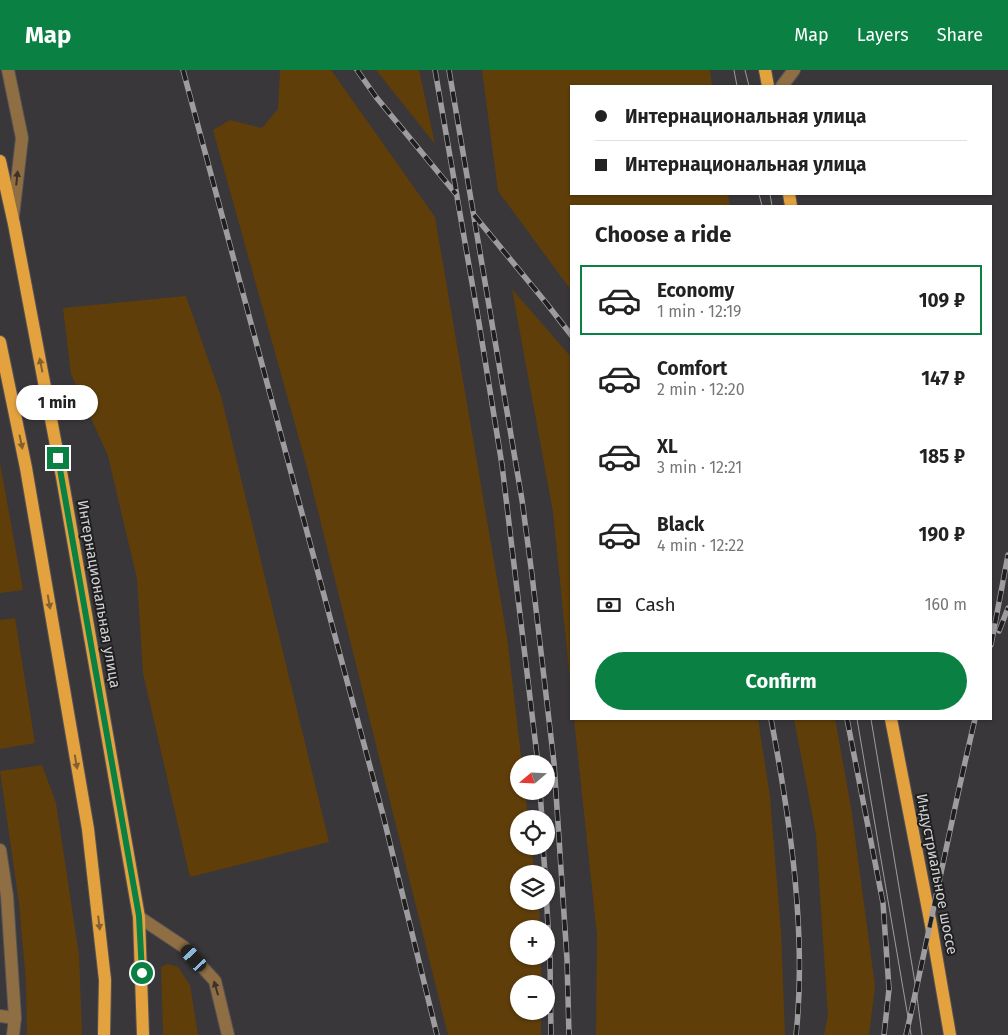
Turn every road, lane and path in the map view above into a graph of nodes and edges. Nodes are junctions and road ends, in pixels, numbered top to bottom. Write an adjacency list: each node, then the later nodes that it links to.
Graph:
1 (8, 70): 7 (street, one-way to 1)
2 (765, 70): 4 (main road)
3 (794, 70): 5 (street)
4 (768, 85)
5 (783, 85)
6 (0, 161): 7 (main road, Интернациональная улица)
7 (13, 219): 11 (main road, Интернациональная улица, one-way to 7)
8 (0, 342): 15 (main road, one-way to 15)
9 (891, 720): 18 (main road, Индустриальное шоссе)
10 (0, 850): 13 (street)
11 (139, 916): 16 (main road, Интернациональная улица); 17 (street, one-way to 11)
12 (0, 1016): 13 (street)
13 (14, 1018): 14 (street)
14 (13, 1035)
15 (104, 1035)
16 (143, 1035)
17 (228, 1035)
18 (950, 1035)

